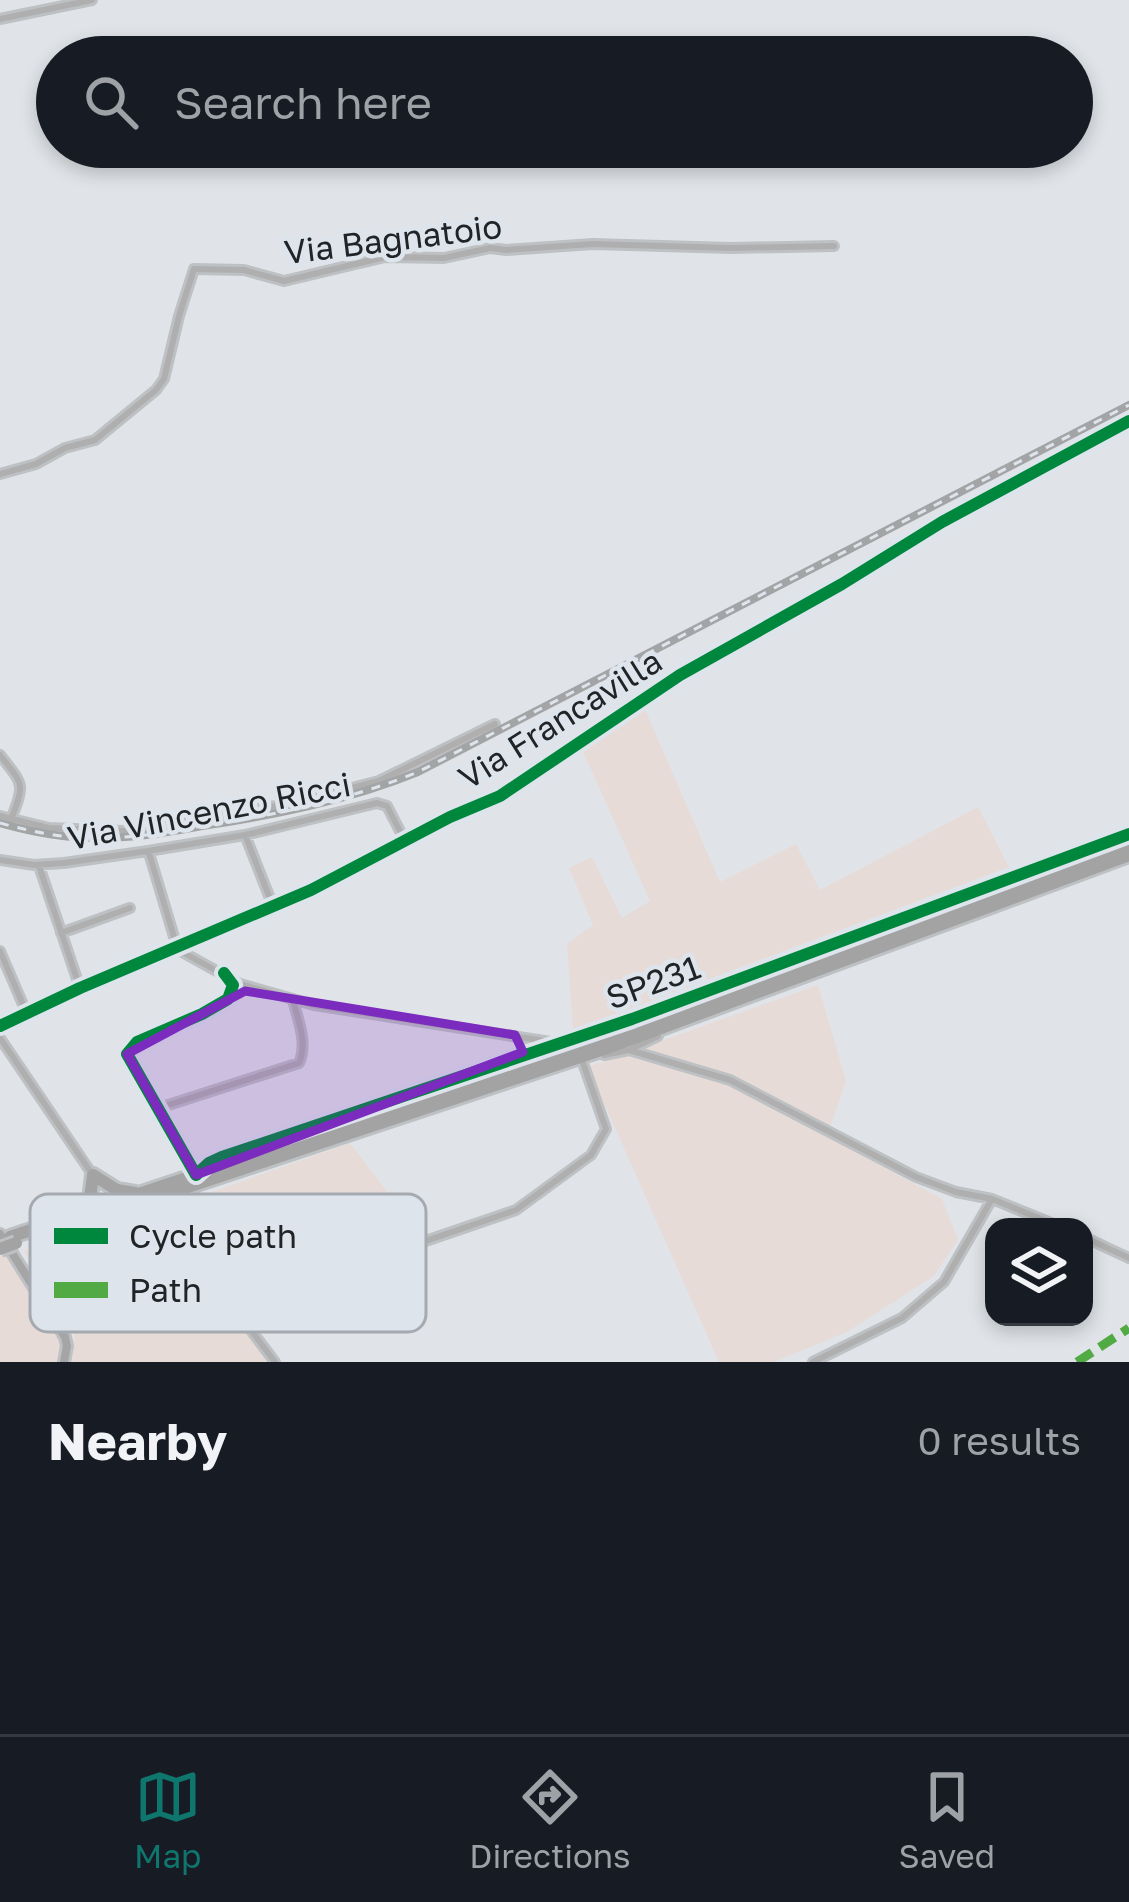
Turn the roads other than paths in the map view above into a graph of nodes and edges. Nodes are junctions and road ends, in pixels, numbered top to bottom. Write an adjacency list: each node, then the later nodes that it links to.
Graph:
1 (92, 0): 2 (street)
2 (0, 19)
3 (834, 246): 5 (street, Via Bagnatoio)
4 (1129, 421): 12 (street, Via Francavilla)
5 (0, 474)
6 (495, 724): 9 (street)
7 (0, 754): 9 (street)
8 (0, 816): 9 (street)
9 (11, 820)
10 (1129, 834): 32 (street, SP231)
11 (245, 836): 12 (street, Via Vincenzo Ricci); 14 (street, Via Vincenzo Ricci); 18 (street)
12 (405, 841): 18 (street, Via Francavilla)
13 (1129, 844): 39 (highway, SP231)
14 (148, 851): 17 (street, Via Vincenzo Ricci); 21 (street)
15 (1129, 858): 33 (street); 36 (highway, SP231)
16 (0, 860): 17 (street, Via Vincenzo Ricci)
17 (38, 865): 20 (street)
18 (274, 906): 21 (street, Via Francavilla)
19 (130, 908): 20 (street)
20 (61, 932): 24 (street)
21 (176, 947): 23 (street); 24 (street, Via Francavilla)
22 (0, 951): 28 (street)
23 (224, 973): 25 (street); 26 (street)
24 (80, 988): 28 (street, Via Francavilla)
25 (262, 990): 26 (street); 27 (street)
26 (228, 999): 37 (street)
27 (292, 999): 30 (street); 37 (street)
28 (27, 1013): 29 (street, Via Francavilla)
29 (0, 1026)
30 (514, 1035): 32 (street); 34 (street)
31 (0, 1038): 38 (street)
32 (558, 1043): 34 (street, SP231)
33 (629, 1050): 35 (street); 44 (street)
34 (517, 1058): 39 (street, SP231)
35 (582, 1060): 36 (street); 47 (street)
36 (540, 1071): 43 (highway, SP231)
37 (159, 1108): 39 (street)
38 (93, 1175): 40 (highway); 41 (highway)
39 (196, 1175): 42 (highway, SP231)
40 (91, 1194)
41 (132, 1194)
42 (151, 1194)
43 (153, 1194)
44 (992, 1199): 45 (street); 55 (street)
45 (1039, 1218)
46 (5, 1241): 50 (street)
47 (426, 1241)
48 (1093, 1242): 49 (street)
49 (1129, 1258)
50 (30, 1281)
51 (62, 1332): 53 (street)
52 (252, 1332): 54 (street)
53 (64, 1362)
54 (275, 1362)
55 (813, 1362)

